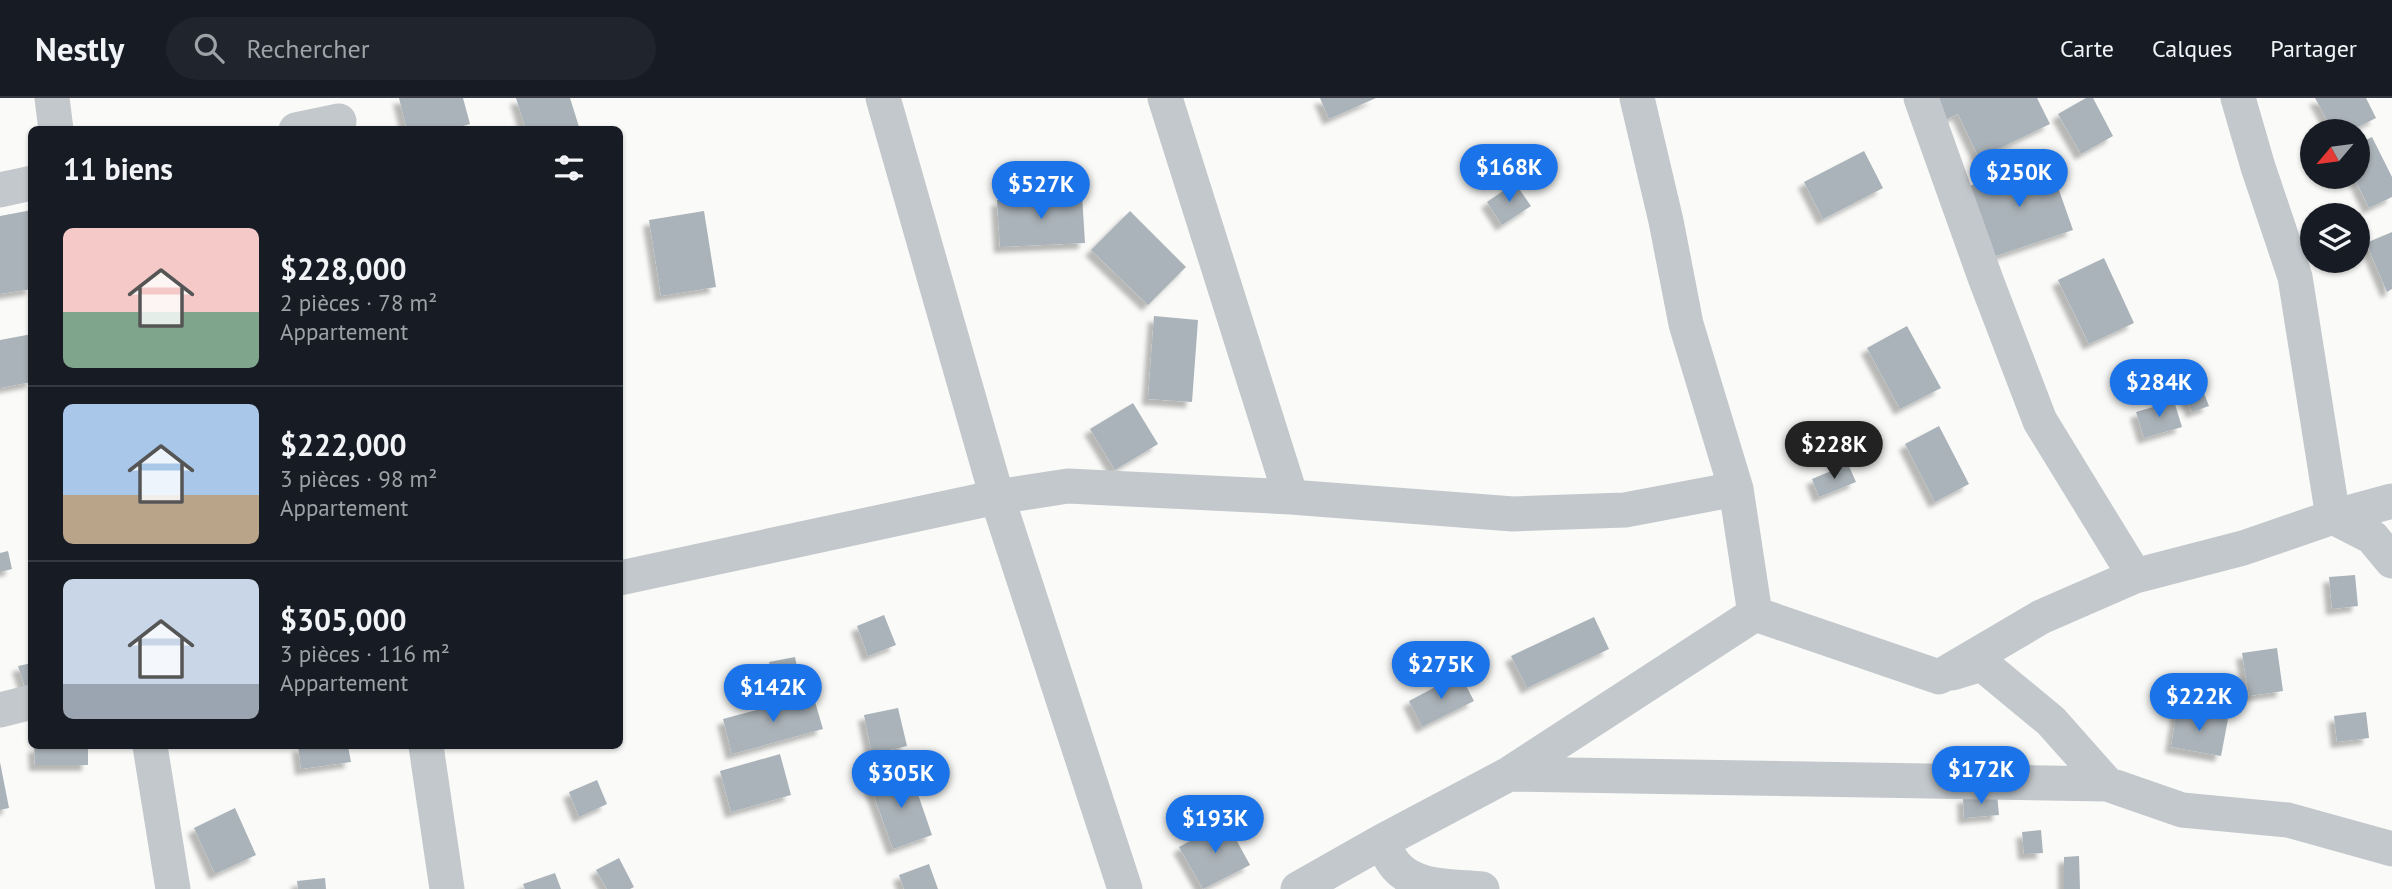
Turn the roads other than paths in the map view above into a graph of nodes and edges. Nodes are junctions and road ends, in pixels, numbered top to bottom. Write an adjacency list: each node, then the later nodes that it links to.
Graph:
1 (52, 98): 8 (street)
2 (883, 98): 13 (street)
3 (1165, 98): 14 (street)
4 (1637, 98): 12 (street)
5 (1922, 98): 18 (street)
6 (2238, 98): 16 (street)
7 (339, 116): 9 (street)
8 (56, 126)
9 (308, 126)
10 (28, 184): 11 (street)
11 (0, 190)
12 (1737, 489): 14 (street); 20 (street)
13 (996, 497): 14 (street); 19 (street); 32 (street)
14 (1291, 497)
15 (2392, 501): 16 (street)
16 (2333, 517): 17 (street); 18 (street)
17 (2392, 561)
18 (2135, 576): 21 (street)
19 (623, 577)
20 (1755, 614): 21 (street); 26 (street)
21 (1939, 677): 27 (street)
22 (28, 703): 23 (street)
23 (0, 710)
24 (150, 749): 30 (street)
25 (426, 749): 31 (street)
26 (1509, 774): 27 (street); 28 (street)
27 (2107, 784): 29 (street)
28 (1381, 842): 33 (street); 34 (street)
29 (2392, 849)
30 (173, 889)
31 (447, 889)
32 (1125, 889)
33 (1298, 889)
34 (1482, 889)

